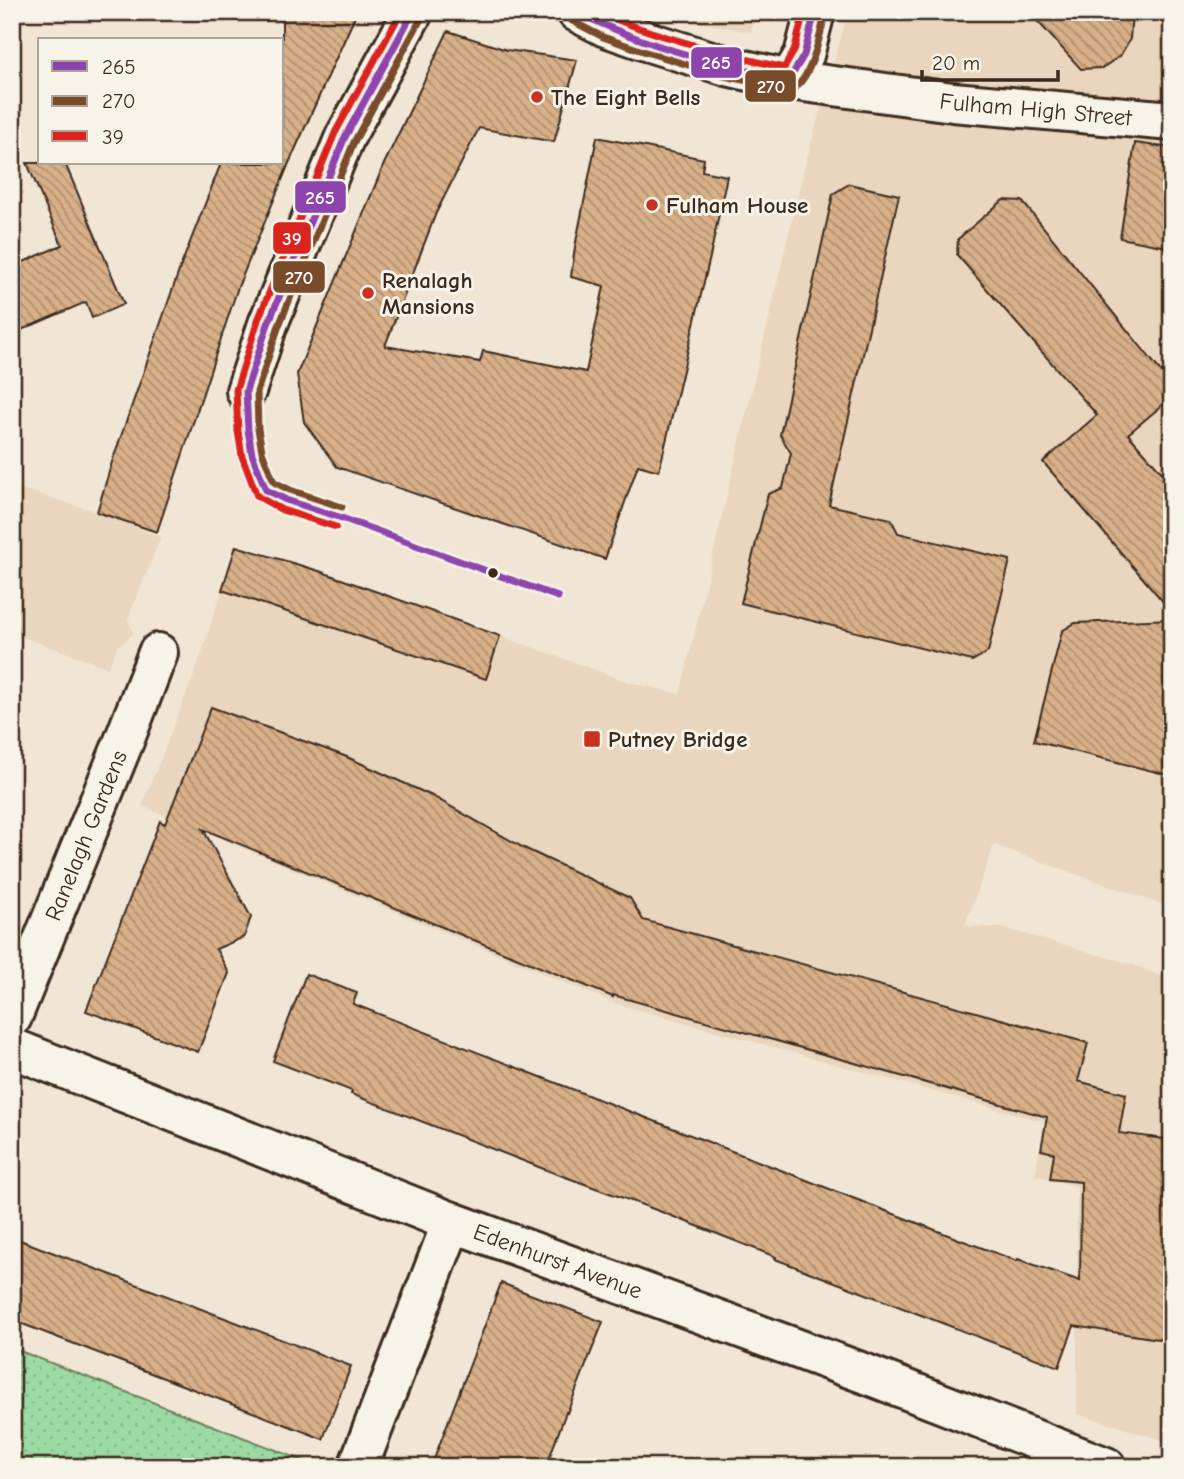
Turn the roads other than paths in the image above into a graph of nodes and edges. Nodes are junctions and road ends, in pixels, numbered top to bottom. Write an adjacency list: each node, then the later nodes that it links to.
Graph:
1 (413, 12): 6 (street)
2 (577, 12): 4 (street, Fulham High Street)
3 (815, 12): 4 (street)
4 (789, 80): 5 (street, Fulham High Street)
5 (1172, 121)
6 (246, 391)
7 (158, 653): 8 (street, Ranelagh Gardens)
8 (12, 1017)
9 (12, 1048): 10 (street, Edenhurst Avenue)
10 (452, 1222): 11 (street); 12 (street, Edenhurst Avenue)
11 (358, 1467)
12 (1106, 1467)

